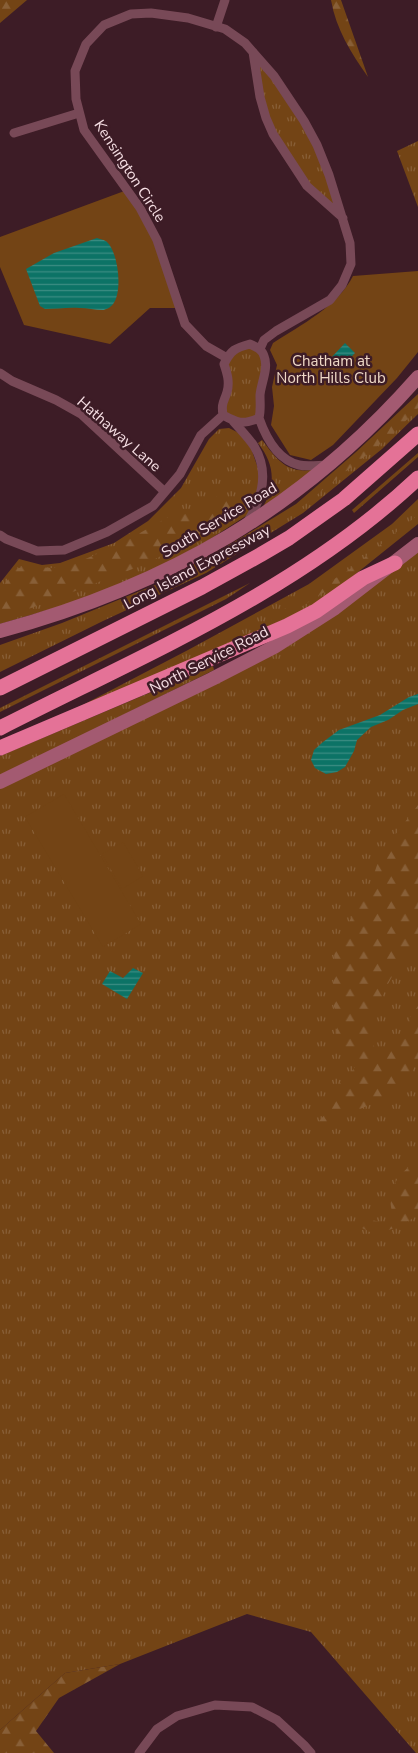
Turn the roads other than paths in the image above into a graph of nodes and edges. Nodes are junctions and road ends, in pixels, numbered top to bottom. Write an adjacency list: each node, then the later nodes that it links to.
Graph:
1 (225, 0): 2 (street)
2 (216, 27): 3 (street, Kensington Circle); 4 (street, Kensington Circle)
3 (253, 52): 6 (street, Kensington Circle); 6 (street)
4 (80, 113): 5 (street); 8 (street, Kensington Circle)
5 (14, 133)
6 (343, 218): 7 (street, Kensington Circle)
7 (260, 349): 8 (street); 12 (street)
8 (227, 358): 11 (street)
9 (0, 373): 17 (street, Hathaway Lane)
10 (418, 377): 15 (main road, South Service Road)
11 (223, 415): 13 (street); 17 (street)
12 (259, 418): 13 (street); 15 (street)
13 (233, 421): 18 (street)
14 (418, 434): 23 (highway, Long Island Expressway)
15 (328, 465): 18 (main road, South Service Road)
16 (418, 478): 24 (highway)
17 (165, 492): 19 (street)
18 (245, 526): 22 (main road, South Service Road)
19 (0, 534)
20 (418, 544): 21 (main road, North Service Road)
21 (395, 563): 25 (highway); 26 (main road, North Service Road)
22 (0, 631)
23 (0, 688)
24 (0, 728)
25 (0, 748)
26 (0, 782)
27 (139, 1753): 28 (street)
28 (311, 1753)

